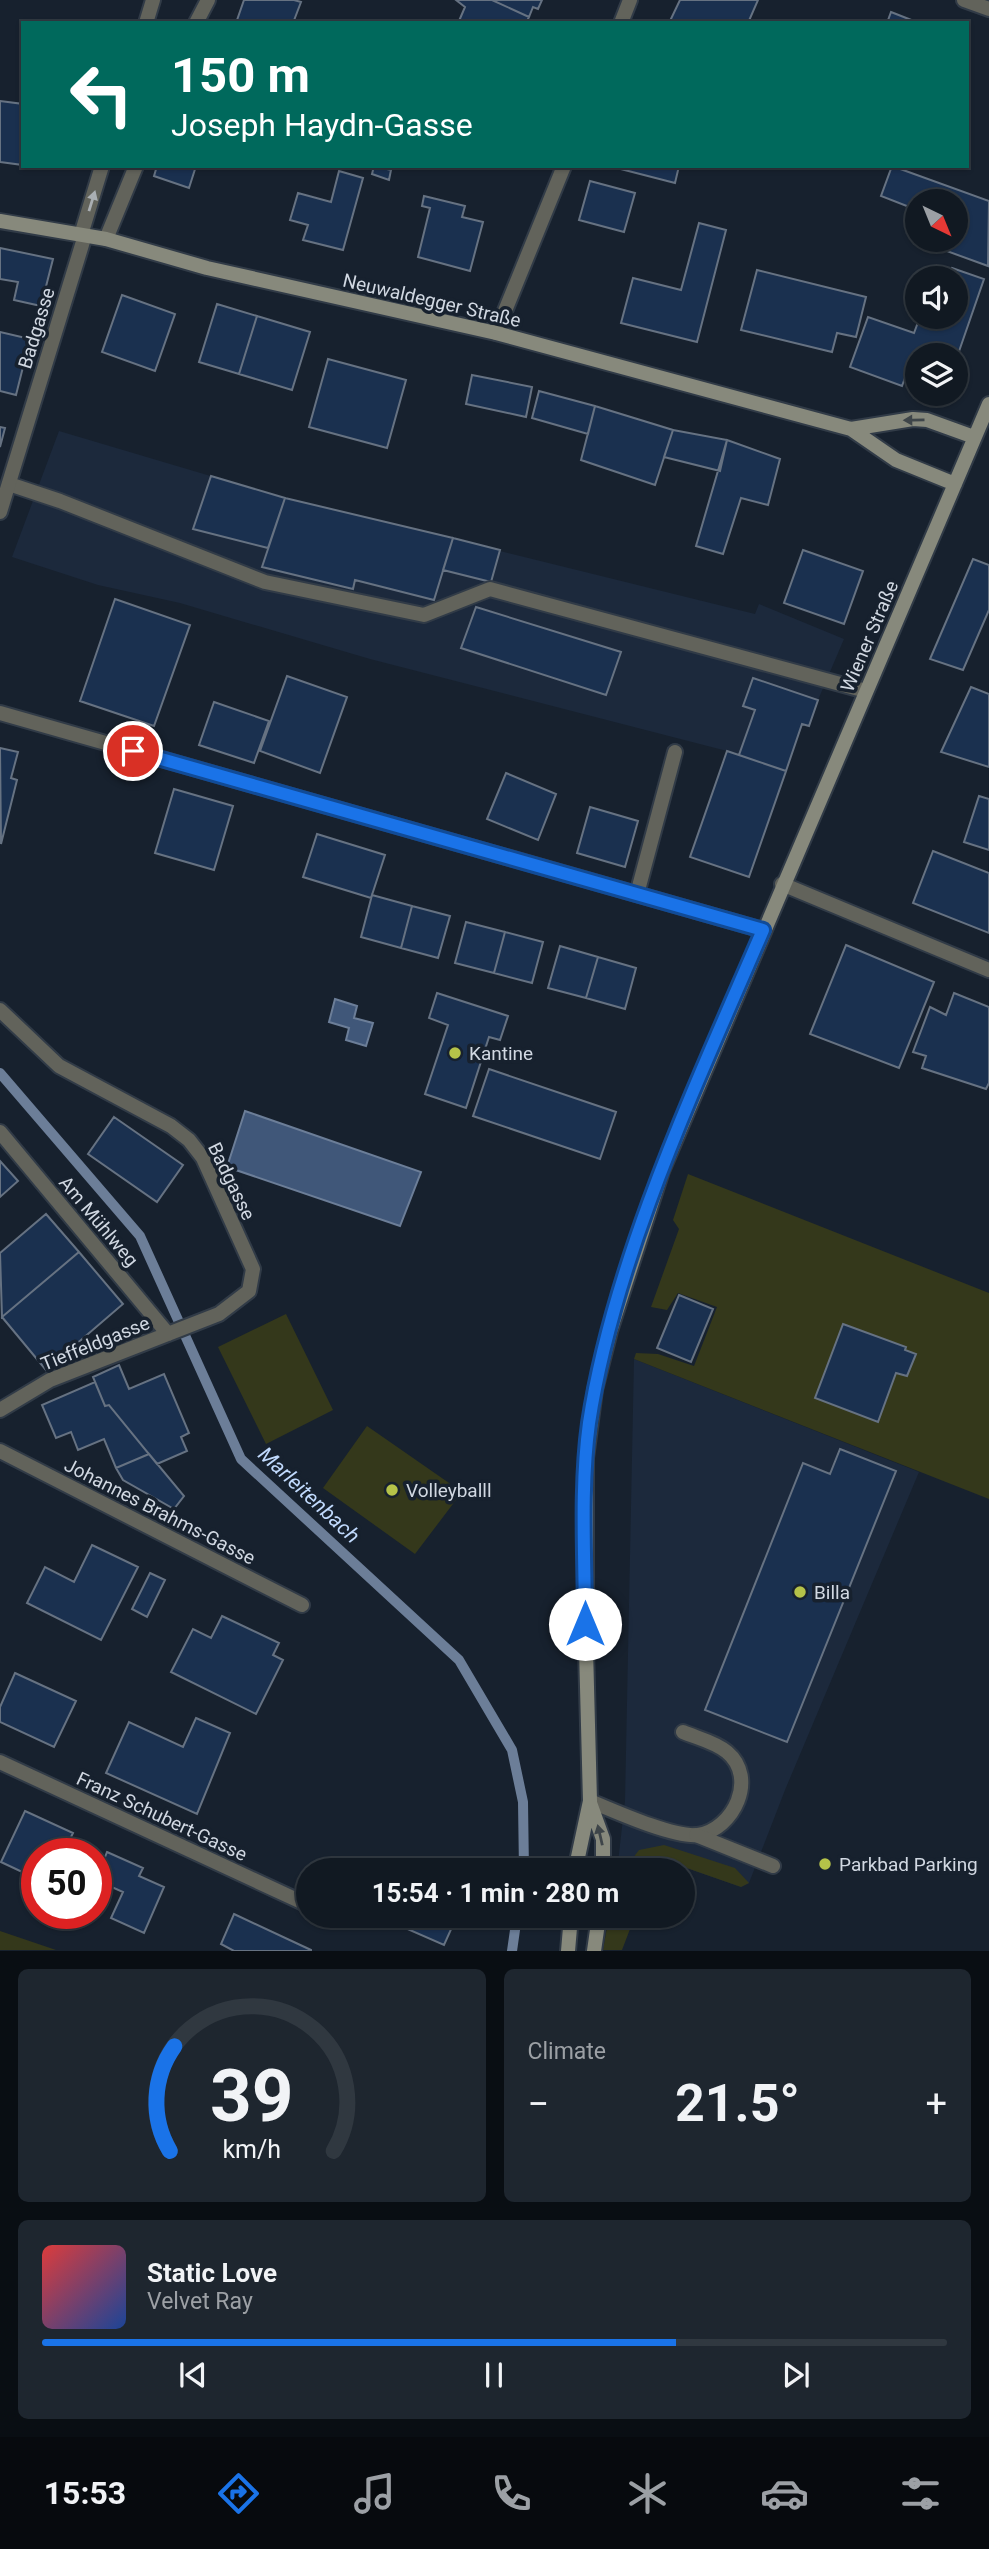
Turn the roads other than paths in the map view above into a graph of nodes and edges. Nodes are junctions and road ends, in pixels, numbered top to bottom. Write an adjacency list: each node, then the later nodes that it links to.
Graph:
1 (153, 0): 6 (street)
2 (208, 0): 7 (street)
3 (630, 0): 8 (street)
4 (964, 0): 5 (street)
5 (989, 9)
6 (147, 21)
7 (197, 21)
8 (622, 21)
9 (101, 168): 13 (street, Badgasse, one-way to 9)
10 (135, 168): 14 (street)
11 (563, 168): 15 (street)
12 (0, 221): 13 (main road, Neuwaldegger Straße)
13 (83, 235): 14 (main road, Neuwaldegger Straße); 19 (street, Badgasse)
14 (106, 239): 15 (main road, Neuwaldegger Straße)
15 (496, 334): 17 (main road, Neuwaldegger Straße)
16 (989, 404): 18 (main road, Wiener Straße)
17 (852, 429): 18 (main road, Neuwaldegger Straße, one-way to 17); 20 (main road, Neuwaldegger Straße)
18 (974, 437): 20 (main road, Wiener Straße)
19 (9, 484): 21 (street, Badgasse); 22 (street)
20 (955, 484): 22 (main road, Wiener Straße)
21 (0, 512)
22 (866, 691): 25 (main road, Wiener Straße)
23 (0, 713): 26 (street)
24 (676, 752): 26 (street)
25 (782, 884): 27 (main road, Wiener Straße); 28 (street)
26 (637, 894): 27 (street)
27 (763, 930): 37 (main road, Wiener Straße)
28 (989, 970)
29 (0, 1010): 31 (street, Badgasse)
30 (0, 1132): 31 (street, Am Mühlweg)
31 (168, 1334): 32 (street, Tieffeldgasse)
32 (0, 1410)
33 (0, 1451): 34 (street, Johannes Brahms-Gasse)
34 (302, 1605)
35 (683, 1732): 38 (street)
36 (0, 1762): 42 (street, Franz Schubert-Gasse)
37 (590, 1801): 38 (street); 39 (main road, Wiener Straße); 40 (main road, Wiener Straße, one-way to 37)
38 (696, 1835): 41 (street)
39 (578, 1858)
40 (603, 1858)
41 (773, 1866)
42 (296, 1899)
43 (570, 1928): 45 (main road)
44 (597, 1928): 46 (main road)
45 (568, 1951)
46 (594, 1951)

